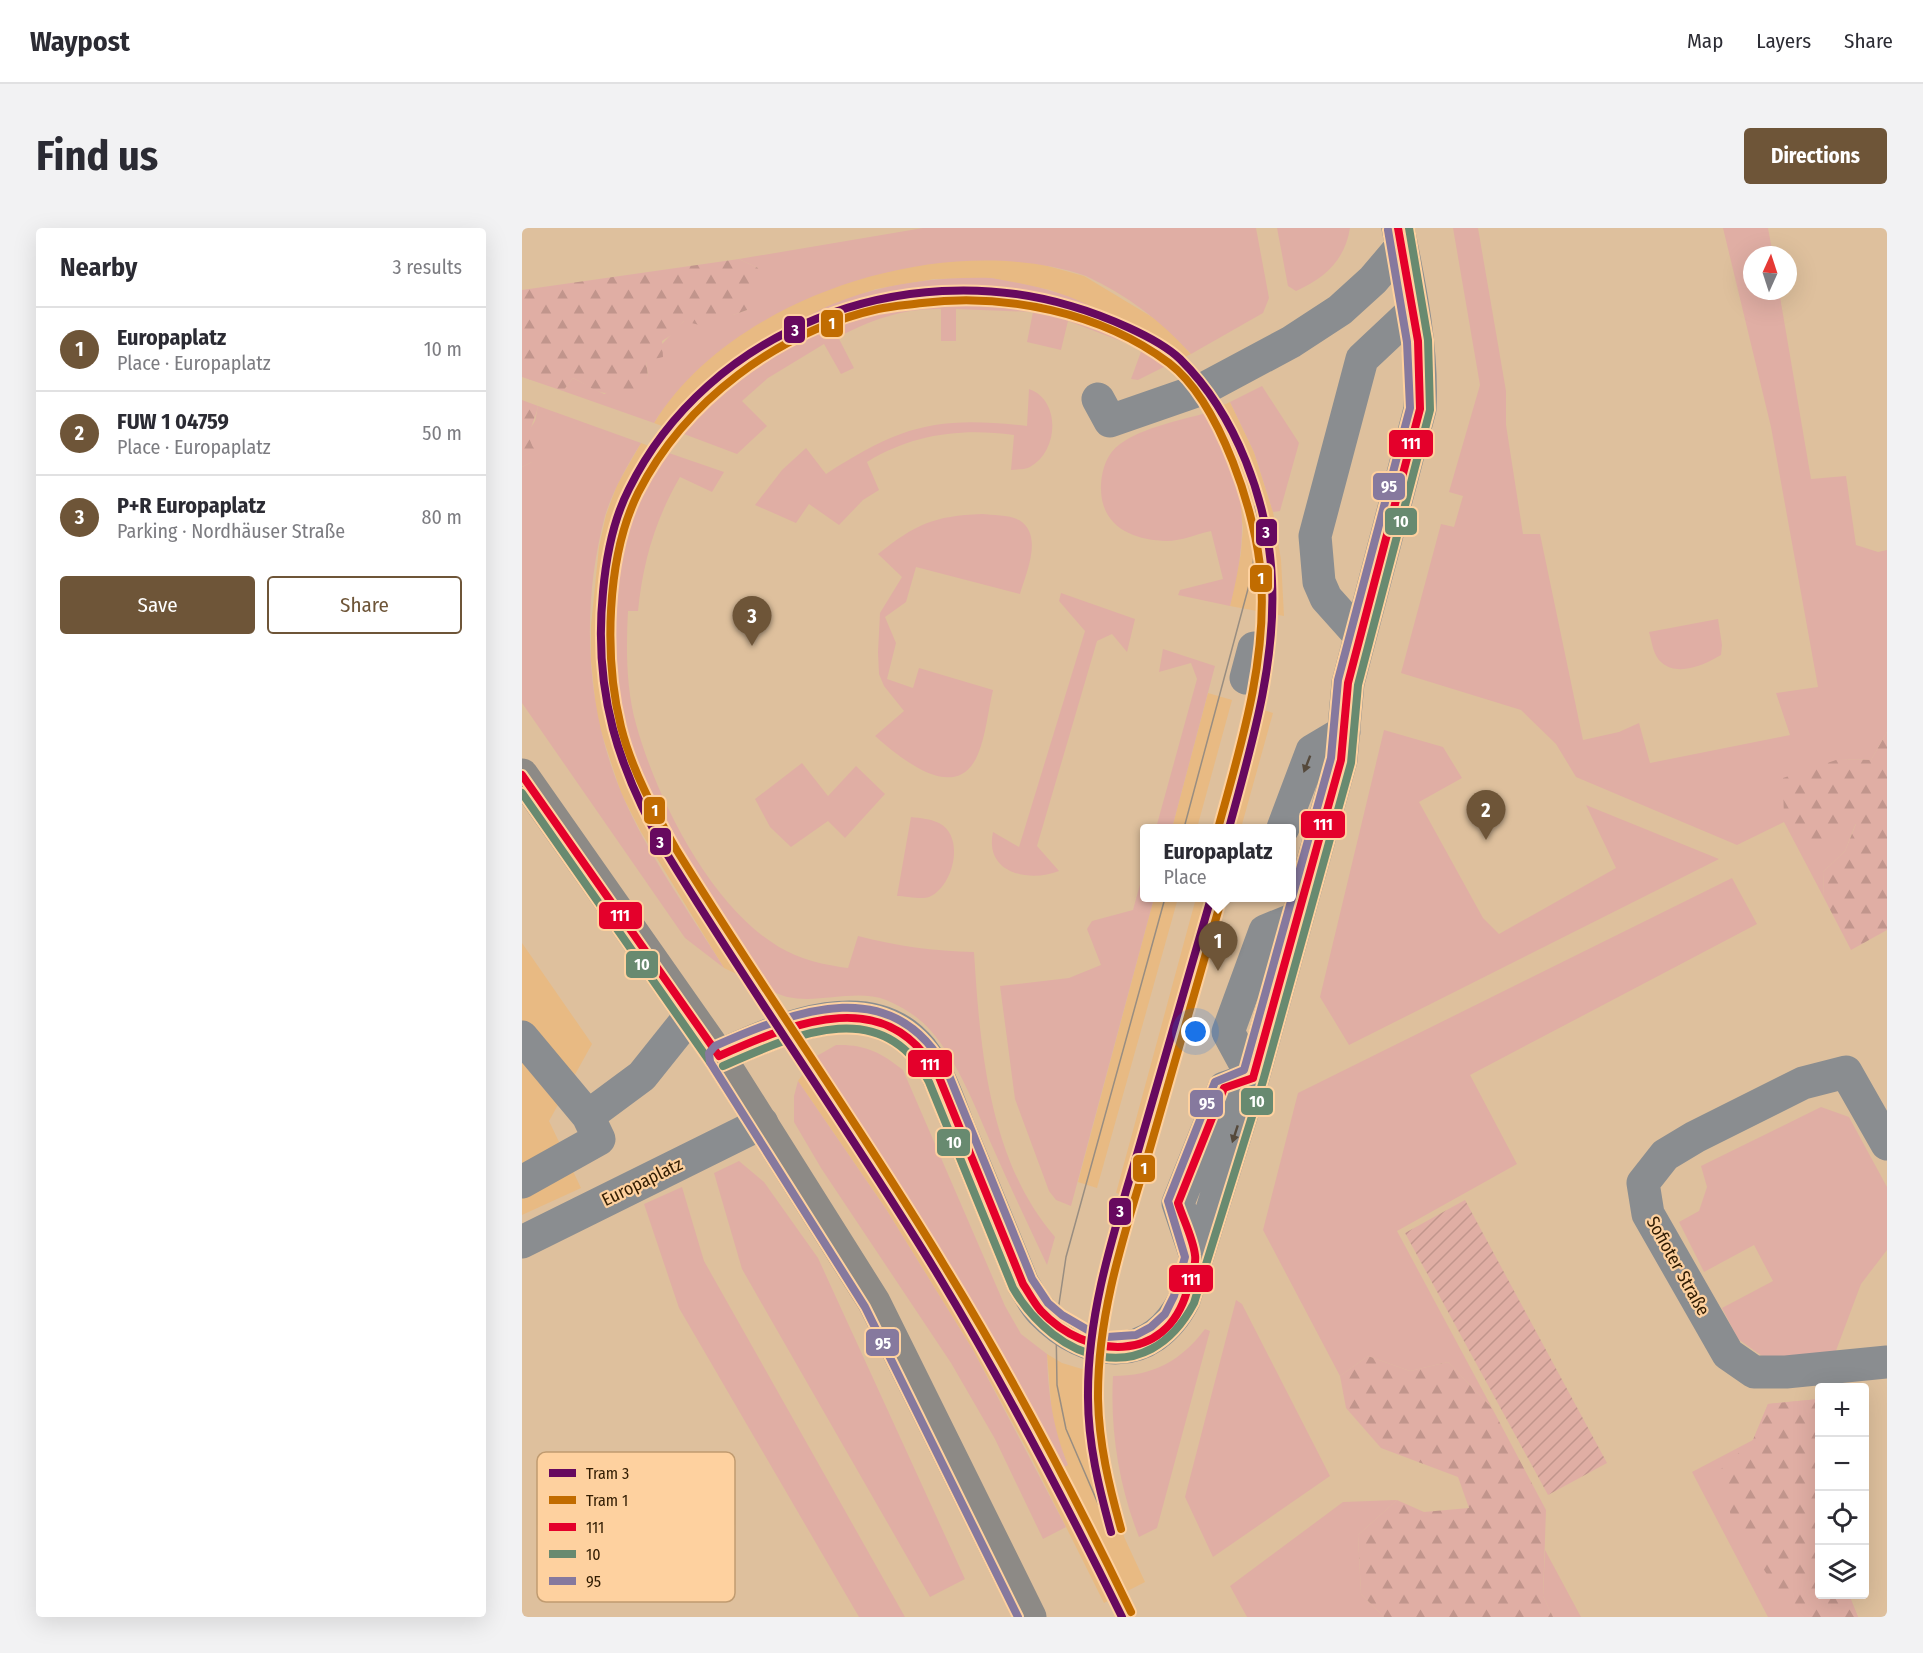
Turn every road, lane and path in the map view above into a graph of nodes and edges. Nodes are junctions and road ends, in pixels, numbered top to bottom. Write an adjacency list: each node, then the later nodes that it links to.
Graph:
1 (1400, 237): 2 (street); 3 (street)
2 (1412, 312): 4 (street); 4 (street)
3 (1098, 399)
4 (1360, 636): 5 (street)
5 (1344, 732): 7 (street, one-way to 7); 8 (street)
6 (522, 775): 10 (main road)
7 (1284, 824)
8 (1296, 893)
9 (1291, 908): 12 (street, one-way to 12)
10 (690, 1016): 12 (main road); 13 (street)
11 (522, 1037): 13 (street)
12 (719, 1056): 14 (main road)
13 (588, 1116): 16 (street)
14 (762, 1124): 17 (street, Europaplatz); 19 (main road)
15 (1887, 1144): 18 (street, Sofioter Straße)
16 (522, 1182)
17 (522, 1242)
18 (1887, 1362)
19 (1030, 1617)

